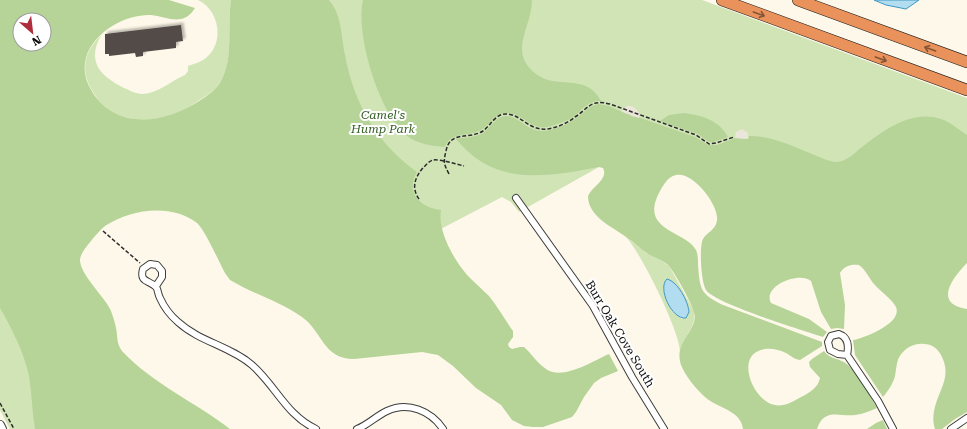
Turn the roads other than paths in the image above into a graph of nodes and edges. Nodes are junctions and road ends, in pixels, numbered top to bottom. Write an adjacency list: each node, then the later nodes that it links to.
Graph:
1 (722, 0): 4 (highway, one-way to 4)
2 (798, 0): 3 (highway, one-way to 2)
3 (967, 62)
4 (967, 90)
5 (516, 198): 10 (street, Burr Oak Cove South)
6 (156, 286): 6 (street); 12 (street)
7 (847, 355): 16 (street)
8 (967, 418): 17 (street)
9 (0, 425): 11 (street)
10 (663, 427): 15 (street)
11 (2, 429)
12 (316, 429)
13 (357, 429): 14 (street)
14 (444, 429)
15 (656, 429)
16 (892, 429)
17 (951, 429)

